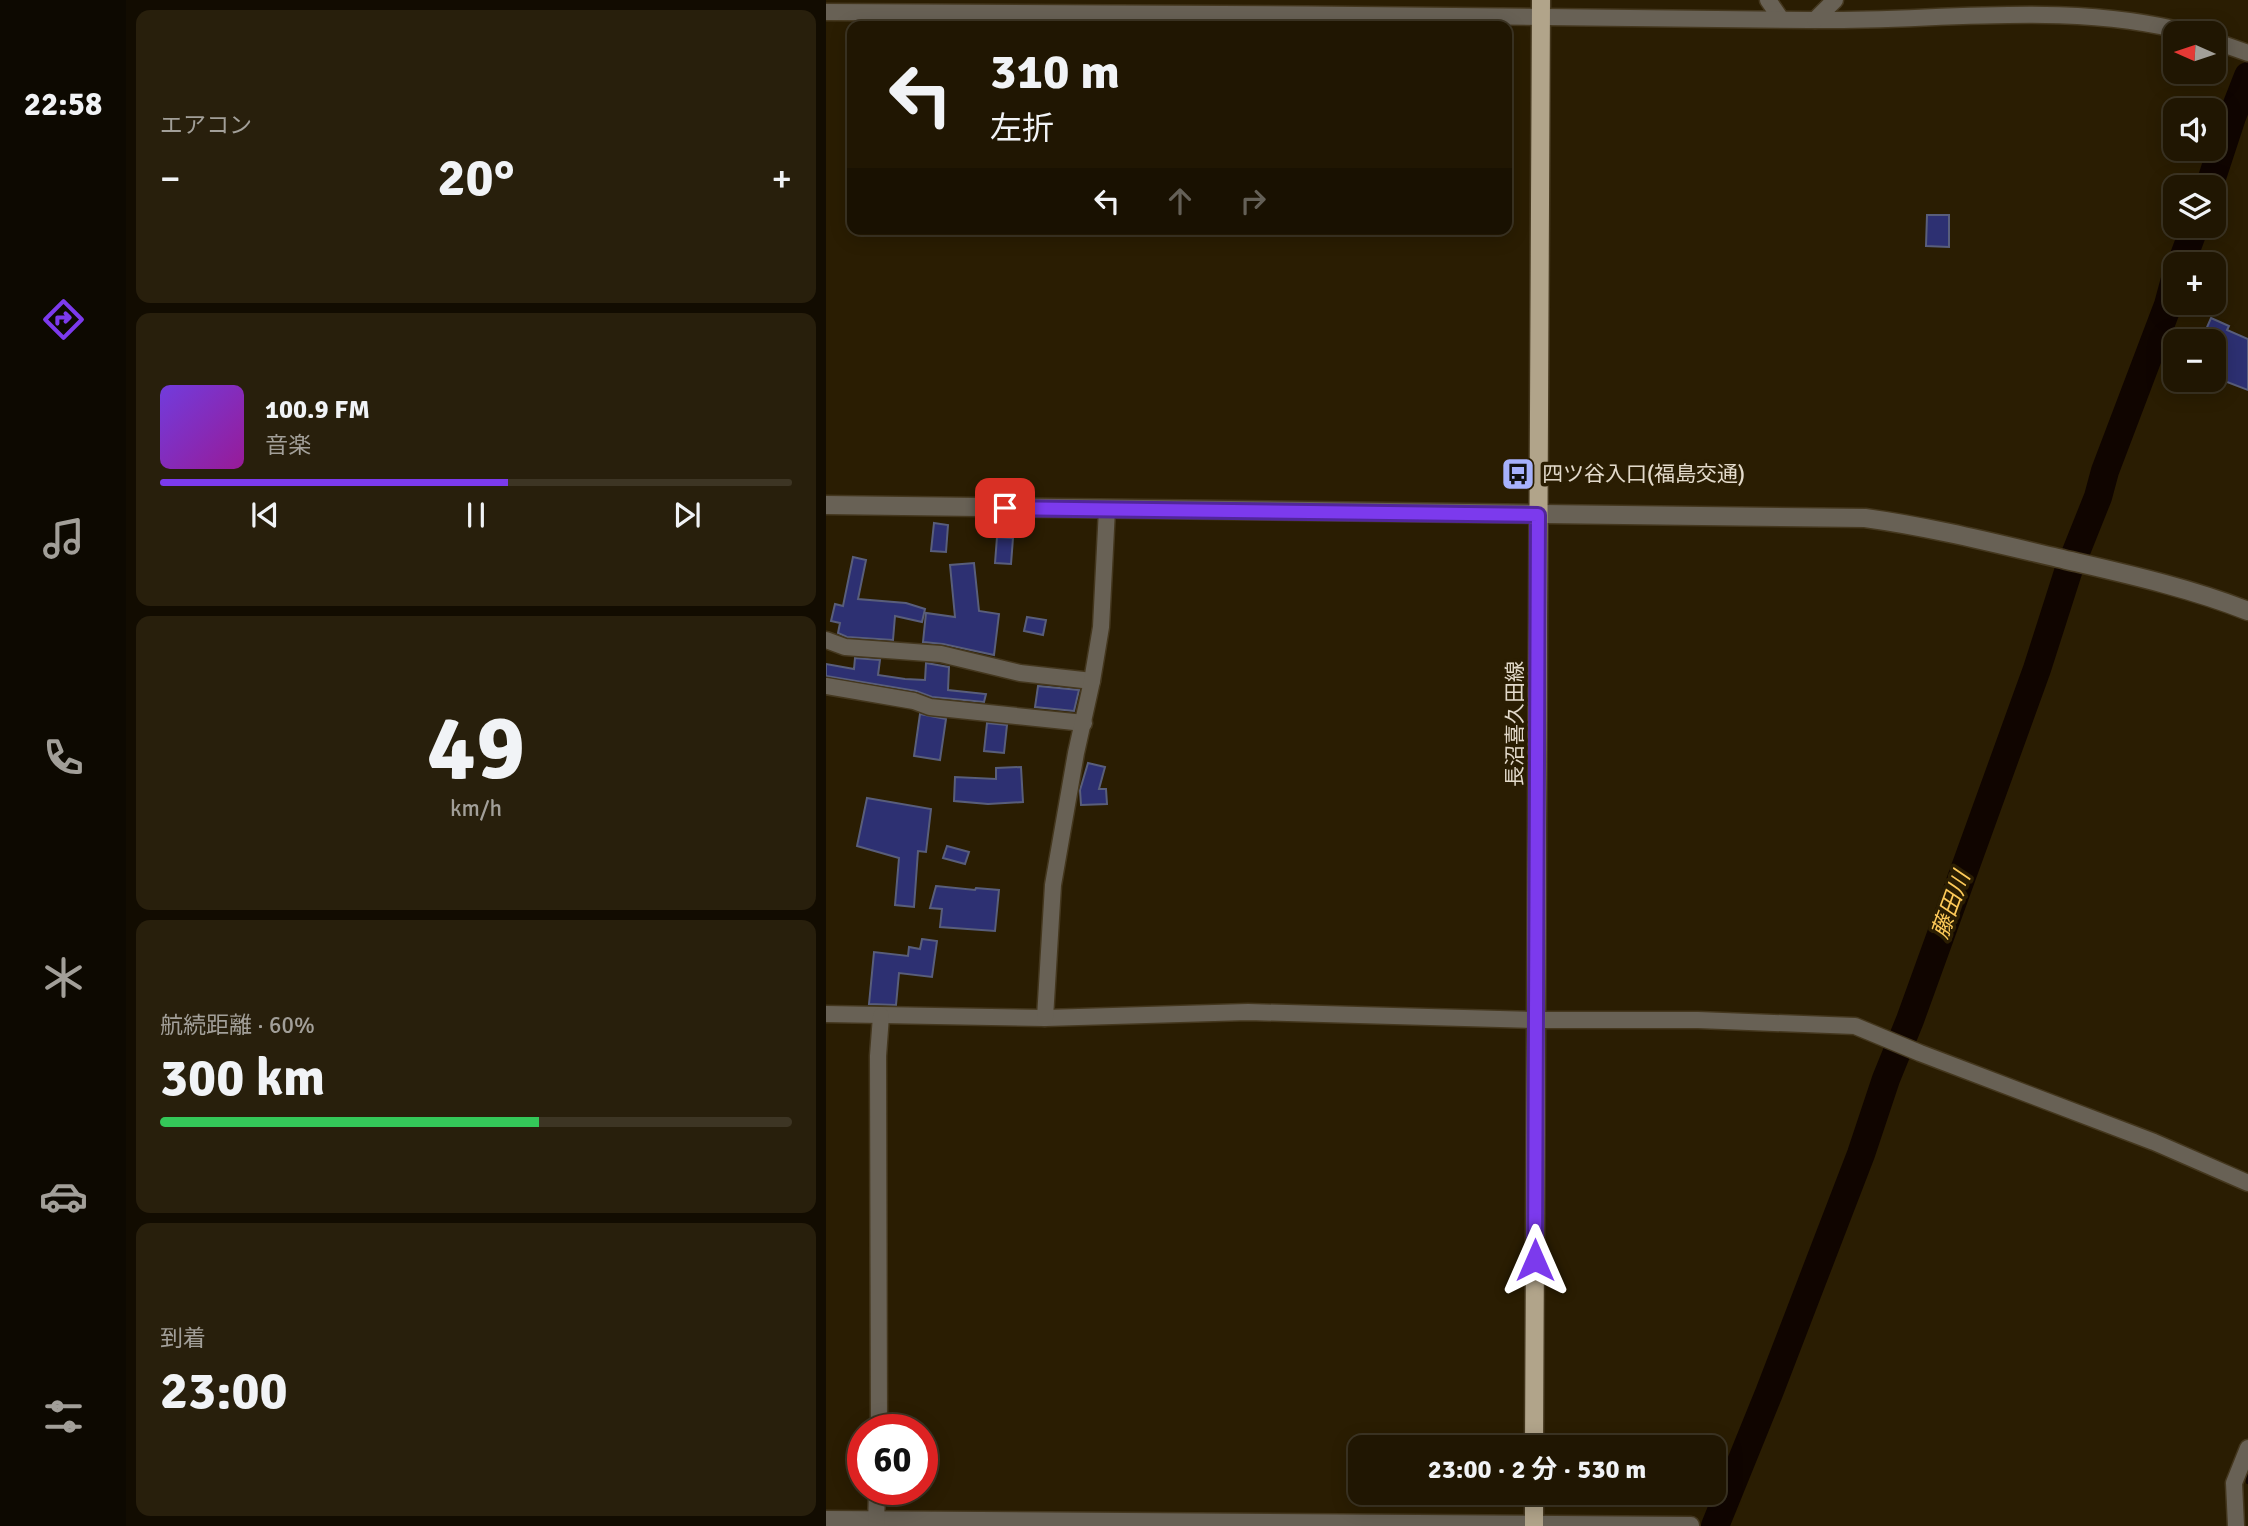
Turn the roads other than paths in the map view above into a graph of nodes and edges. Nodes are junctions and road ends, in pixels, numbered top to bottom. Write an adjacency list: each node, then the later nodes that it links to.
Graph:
1 (1768, 0): 6 (street)
2 (1835, 0): 7 (street)
3 (2030, 6): 7 (street); 8 (street)
4 (1541, 8): 5 (street); 6 (street); 13 (main road, 長沼喜久田線)
5 (826, 12)
6 (1781, 19): 7 (street)
7 (1815, 20)
8 (2163, 24)
9 (2226, 45): 10 (street)
10 (2248, 53)
11 (826, 505): 12 (street)
12 (1107, 509): 13 (street); 16 (street)
13 (1538, 515): 14 (street); 22 (main road, 長沼喜久田線)
14 (2248, 611)
15 (826, 640): 16 (street)
16 (1092, 681): 18 (street)
17 (826, 686): 18 (street)
18 (1084, 723): 21 (street)
19 (826, 1014): 20 (street)
20 (881, 1016): 21 (street); 24 (street)
21 (1045, 1018): 22 (street)
22 (1536, 1020): 23 (street); 25 (main road, 長沼喜久田線)
23 (2248, 1183)
24 (879, 1414)
25 (1535, 1435)
26 (2248, 1448): 33 (street)
27 (877, 1505): 30 (street)
28 (1534, 1505): 32 (main road)
29 (826, 1520): 30 (street)
30 (876, 1523): 32 (street)
31 (1691, 1525): 32 (street)
32 (1534, 1526)
33 (2236, 1526)

